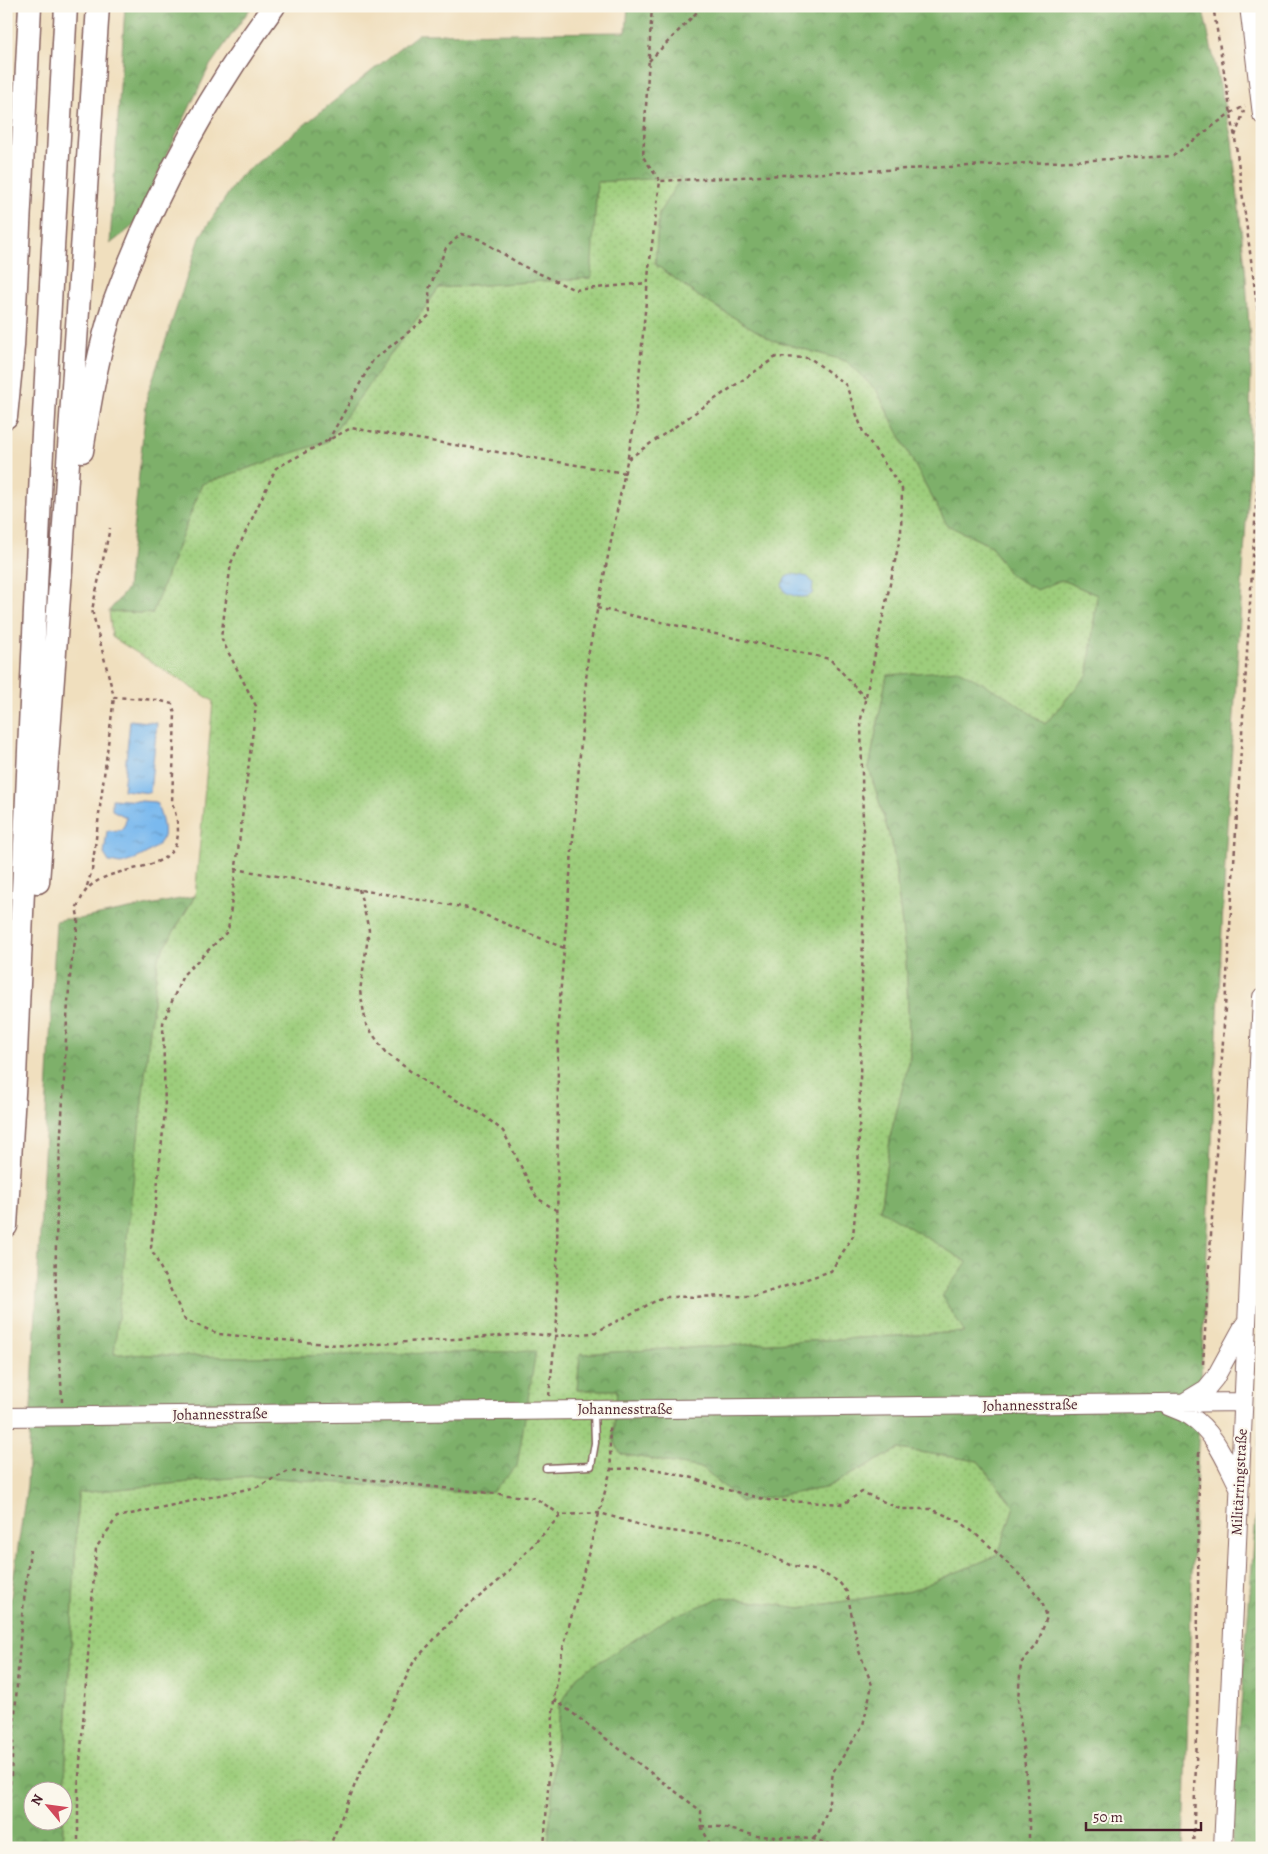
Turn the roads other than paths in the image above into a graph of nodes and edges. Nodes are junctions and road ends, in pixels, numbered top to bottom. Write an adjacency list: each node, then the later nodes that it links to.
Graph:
1 (66, 6): 12 (highway)
2 (98, 6): 10 (highway)
3 (274, 6): 10 (highway)
4 (30, 8): 9 (highway)
5 (1250, 14): 6 (main road); 7 (main road)
6 (1262, 38)
7 (1261, 88): 8 (main road)
8 (1262, 115)
9 (6, 417)
10 (61, 570): 12 (highway)
11 (1262, 997): 14 (main road, Militärringstraße)
12 (15, 1076): 13 (highway)
13 (6, 1226)
14 (1247, 1320): 15 (main road, Militärringstraße); 17 (main road)
15 (1243, 1402): 17 (main road, Johannesstraße); 21 (main road, Militärringstraße)
16 (1161, 1403): 17 (main road, Johannesstraße); 18 (main road, Johannesstraße); 21 (main road)
17 (1183, 1403)
18 (600, 1410): 19 (main road, Johannesstraße); 20 (lane)
19 (6, 1417)
20 (546, 1468)
21 (1239, 1487): 22 (main road, Militärringstraße)
22 (1223, 1848)

